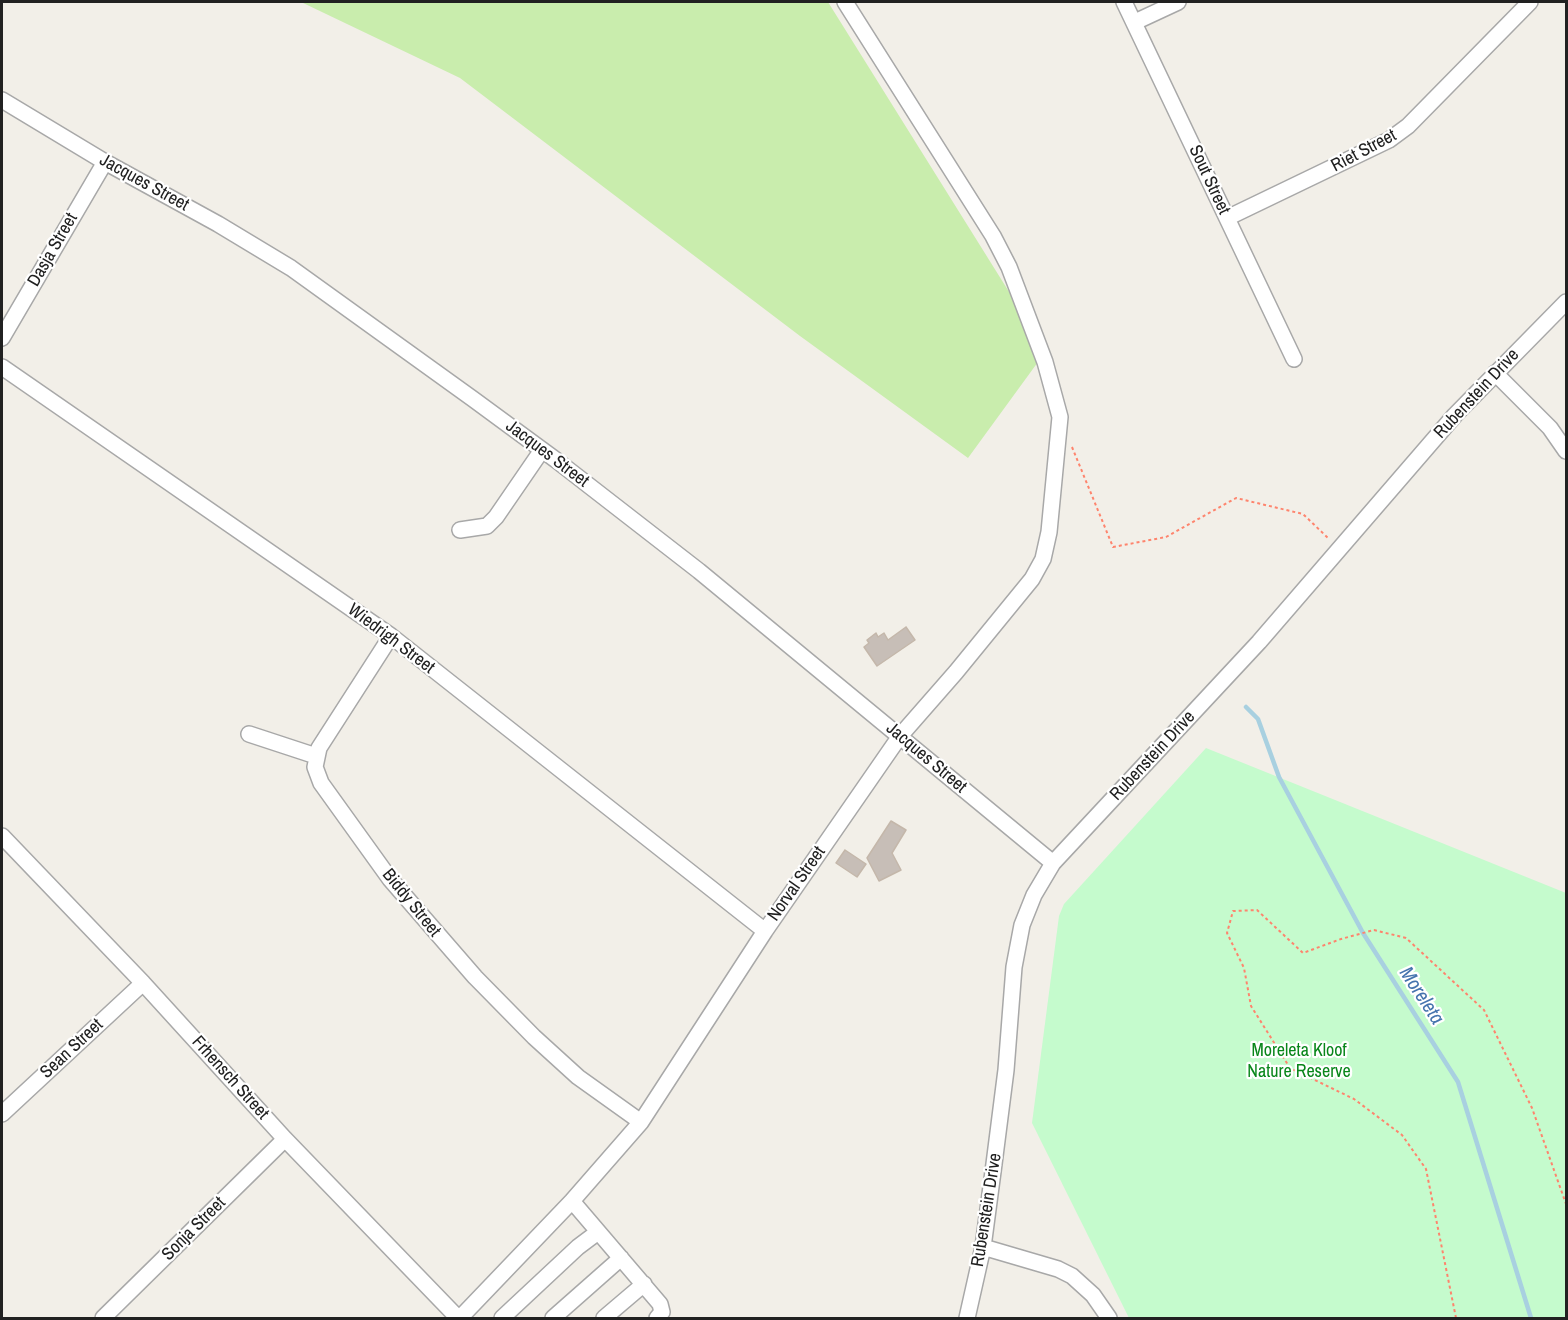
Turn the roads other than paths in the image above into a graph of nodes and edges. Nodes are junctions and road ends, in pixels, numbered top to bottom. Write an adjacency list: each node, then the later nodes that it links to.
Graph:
1 (845, 2): 19 (street, Norval Street)
2 (1124, 2): 5 (street, Sout Street)
3 (1178, 2): 5 (street)
4 (1530, 2): 8 (street, Riet Street)
5 (1135, 22): 8 (street, Sout Street)
6 (2, 100): 7 (street, Jacques Street)
7 (105, 162): 10 (street, Dasja Street); 14 (street, Jacques Street)
8 (1227, 218): 11 (street, Sout Street)
9 (1566, 302): 13 (street, Rubenstein Drive)
10 (2, 338)
11 (1294, 359)
12 (2, 367): 17 (street, Wiedrigh Street)
13 (1495, 373): 15 (street); 24 (street, Rubenstein Drive)
14 (542, 450): 16 (street); 19 (street, Jacques Street)
15 (1566, 451)
16 (460, 530)
17 (391, 636): 20 (street); 25 (street, Wiedrigh Street)
18 (249, 734): 20 (street)
19 (900, 736): 24 (street, Jacques Street); 25 (street, Norval Street)
20 (316, 756): 28 (street, Biddy Street)
21 (2, 836): 22 (street, Frhensch Street)
22 (14, 849): 23 (street); 26 (street, Frhensch Street)
23 (2, 860)
24 (1053, 863): 32 (street, Rubenstein Drive)
25 (765, 931): 28 (street, Norval Street)
26 (143, 983): 27 (street, Sean Street); 29 (street, Frhensch Street)
27 (2, 1114)
28 (641, 1122): 30 (street, Norval Street)
29 (285, 1138): 35 (street, Sonja Street); 36 (street, Frhensch Street)
30 (572, 1201): 31 (street); 36 (street, Norval Street)
31 (598, 1232): 33 (street); 37 (street)
32 (983, 1247): 41 (street, Rubenstein Drive); 42 (street)
33 (621, 1258): 34 (street); 38 (street)
34 (644, 1284): 39 (street); 40 (street)
35 (104, 1318)
36 (459, 1318)
37 (502, 1318)
38 (553, 1318)
39 (604, 1318)
40 (657, 1318)
41 (967, 1318)
42 (1109, 1318)

